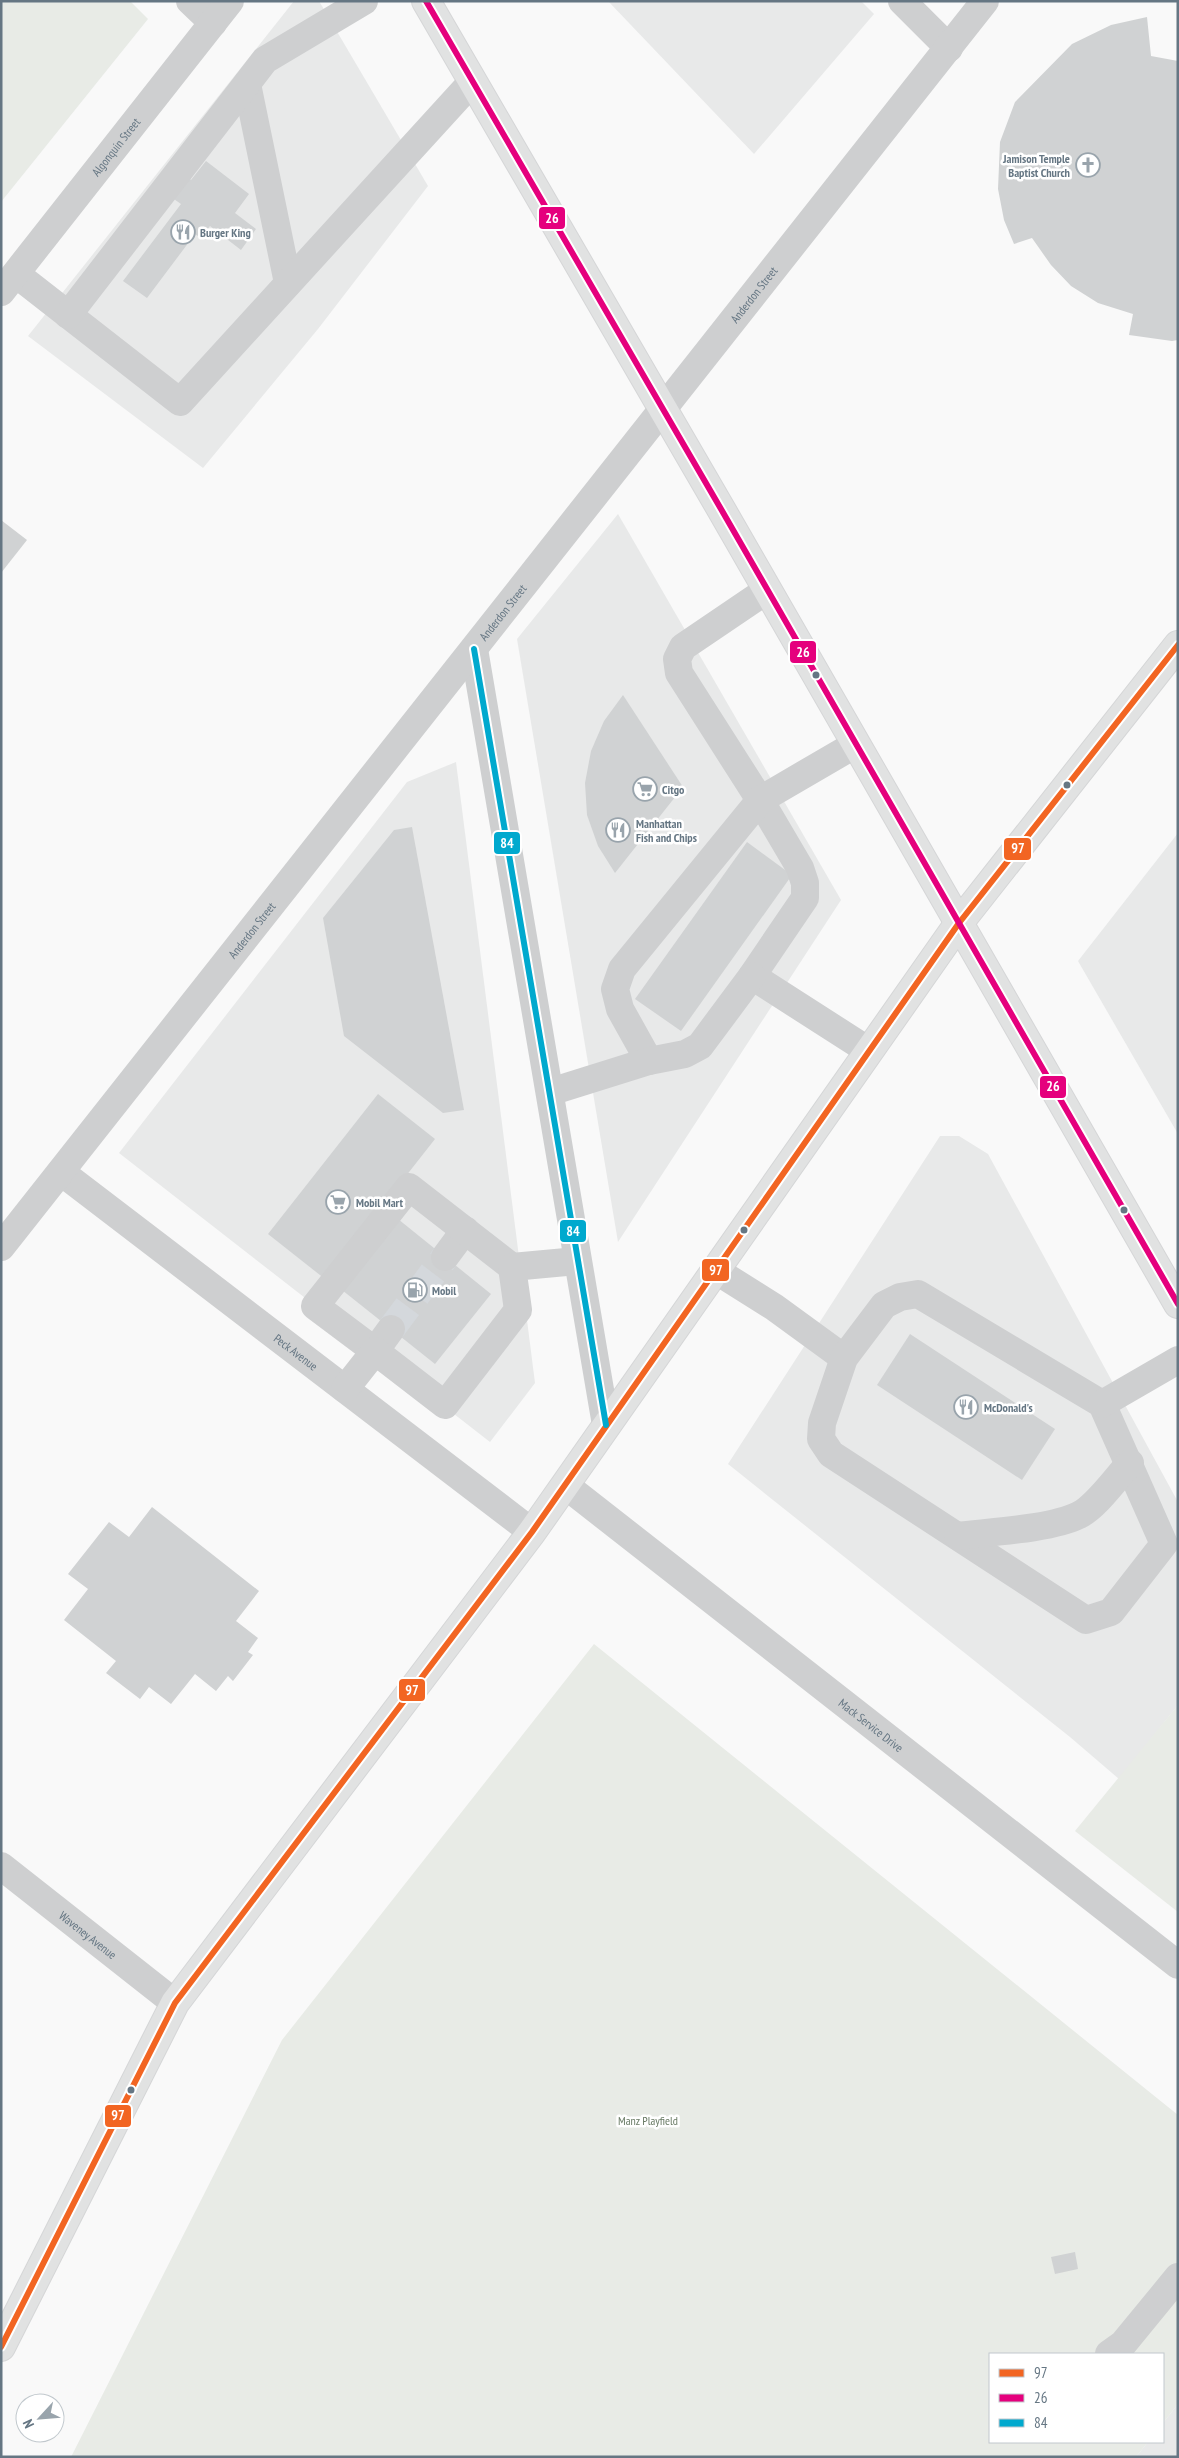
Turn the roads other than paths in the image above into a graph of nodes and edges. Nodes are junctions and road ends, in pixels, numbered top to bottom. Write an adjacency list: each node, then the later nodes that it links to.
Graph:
1 (190, 1): 7 (street)
2 (230, 1): 7 (street, Algonquin Street)
3 (364, 1): 10 (street)
4 (426, 1): 9 (main road)
5 (902, 1): 8 (street)
6 (986, 1): 8 (street, Anderdon Street)
7 (213, 23): 11 (street, Algonquin Street)
8 (949, 48): 14 (street, Anderdon Street)
9 (472, 82): 12 (street); 14 (main road)
10 (247, 84): 12 (street); 13 (street)
11 (8, 283): 13 (street)
12 (288, 283): 13 (street)
13 (68, 315)
14 (664, 410): 15 (main road); 17 (street, Anderdon Street)
15 (767, 590): 18 (main road); 19 (street)
16 (1178, 645): 20 (main road)
17 (474, 649): 24 (street); 25 (street, Anderdon Street)
18 (856, 744): 19 (street); 20 (main road)
19 (760, 800): 21 (street); 23 (street)
20 (959, 923): 22 (main road); 32 (main road)
21 (752, 976): 22 (street); 23 (street)
22 (869, 1051): 31 (main road)
23 (648, 1061): 24 (street)
24 (550, 1092): 29 (street)
25 (60, 1172): 27 (street, Anderdon Street); 36 (street, Peck Avenue)
26 (465, 1230): 28 (street); 30 (street); 33 (street)
27 (1, 1247)
28 (445, 1257)
29 (578, 1261): 30 (street); 38 (street)
30 (512, 1267): 33 (street)
31 (715, 1270): 34 (street); 38 (main road)
32 (1178, 1304)
33 (383, 1340): 36 (street)
34 (844, 1358): 37 (street); 42 (street)
35 (1178, 1360): 37 (street)
36 (345, 1389): 41 (street, Peck Avenue)
37 (1102, 1404): 39 (street)
38 (606, 1425): 40 (main road)
39 (1130, 1463): 42 (street); 42 (street)
40 (565, 1485): 41 (main road); 44 (street, Mack Service Drive)
41 (532, 1532): 45 (main road)
42 (958, 1536)
43 (1, 1866): 45 (street, Waveney Avenue)
44 (1178, 1965)
45 (175, 2003): 47 (main road)
46 (1178, 2277): 48 (street)
47 (1, 2347)
48 (1110, 2353)

